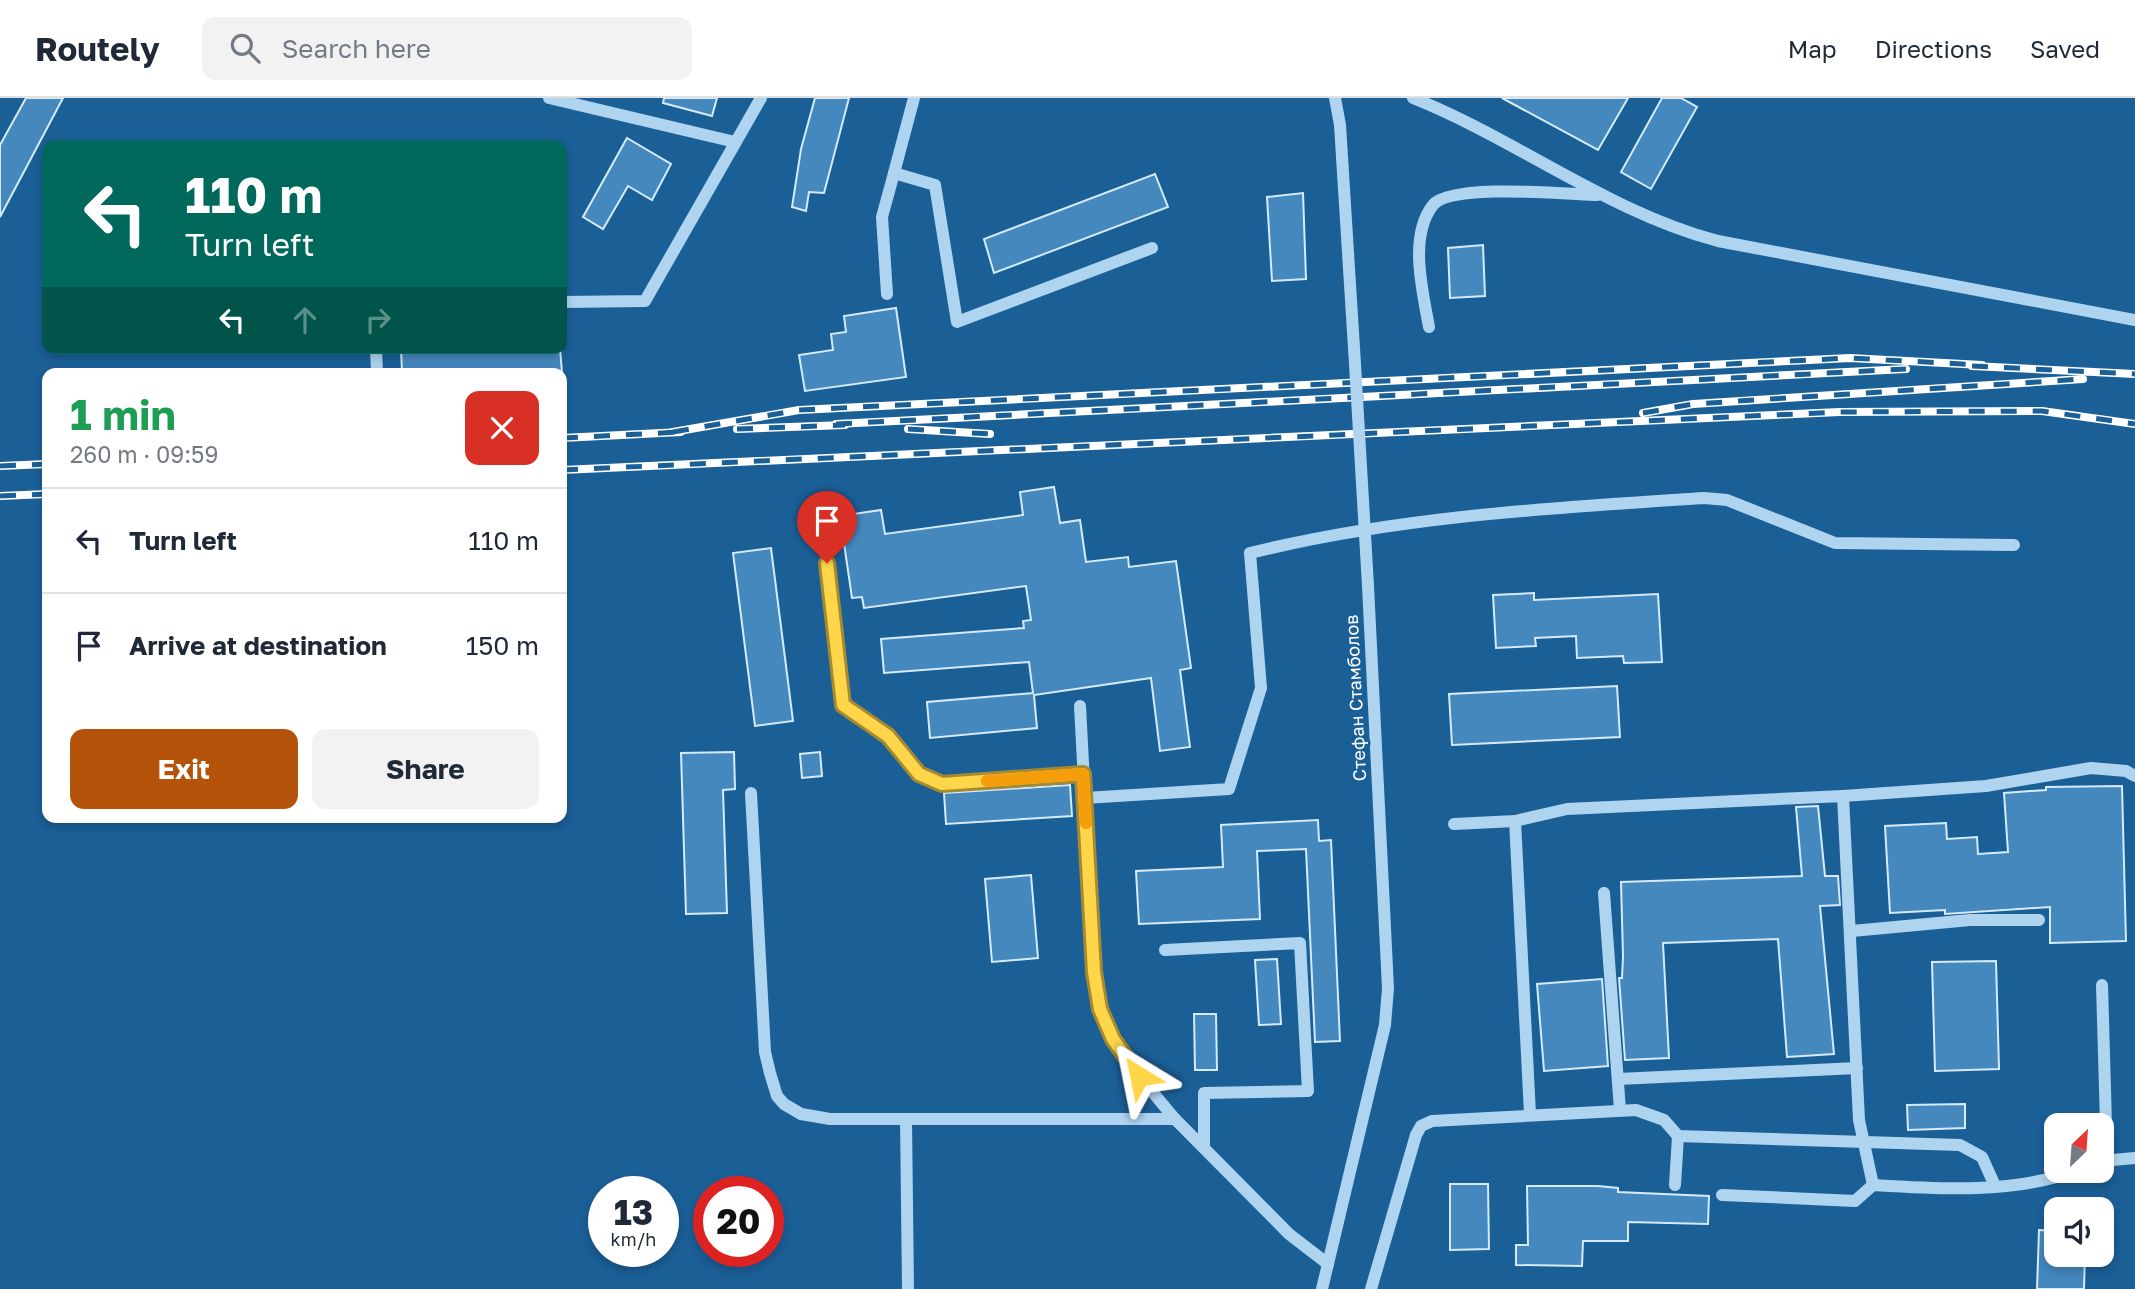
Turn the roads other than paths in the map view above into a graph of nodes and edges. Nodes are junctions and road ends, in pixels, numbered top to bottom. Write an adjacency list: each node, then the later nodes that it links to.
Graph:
1 (549, 98): 6 (street)
2 (761, 98): 6 (street)
3 (914, 98): 7 (street)
4 (1335, 98): 46 (street, Стефан Стамболов, bridge)
5 (1413, 98): 8 (street)
6 (735, 142): 11 (street)
7 (894, 173): 9 (street); 10 (street)
8 (1601, 195): 12 (street); 13 (street)
9 (1152, 248)
10 (887, 294)
11 (567, 302)
12 (2135, 320)
13 (1429, 327)
14 (2014, 545): 21 (street)
15 (827, 563): 17 (street)
16 (1080, 706): 17 (street)
17 (1083, 774): 21 (street)
18 (2135, 776): 20 (street)
19 (751, 793): 34 (street)
20 (1843, 796): 22 (street); 26 (street)
21 (1085, 798): 35 (street)
22 (1515, 821): 23 (street); 33 (street)
23 (1454, 824)
24 (1604, 893): 30 (street)
25 (2039, 920): 26 (street)
26 (1852, 931): 29 (street)
27 (1165, 950): 38 (street)
28 (2102, 985): 32 (street)
29 (1857, 1068): 30 (street); 37 (street)
30 (1618, 1079): 31 (street)
31 (1620, 1110): 33 (street); 36 (street)
32 (2103, 1113)
33 (1530, 1114): 49 (street)
34 (906, 1119): 35 (street); 47 (street)
35 (1175, 1119): 38 (street)
36 (1678, 1136): 37 (street); 42 (street)
37 (1862, 1142): 43 (street); 44 (street)
38 (1204, 1147): 46 (street)
39 (2135, 1158): 40 (street)
40 (2114, 1159)
41 (2044, 1180): 44 (street)
42 (1675, 1185)
43 (1873, 1185): 44 (street); 45 (street)
44 (1995, 1186)
45 (1722, 1195)
46 (1328, 1264): 48 (street, Стефан Стамболов)
47 (908, 1289)
48 (1322, 1289)
49 (1371, 1289)

